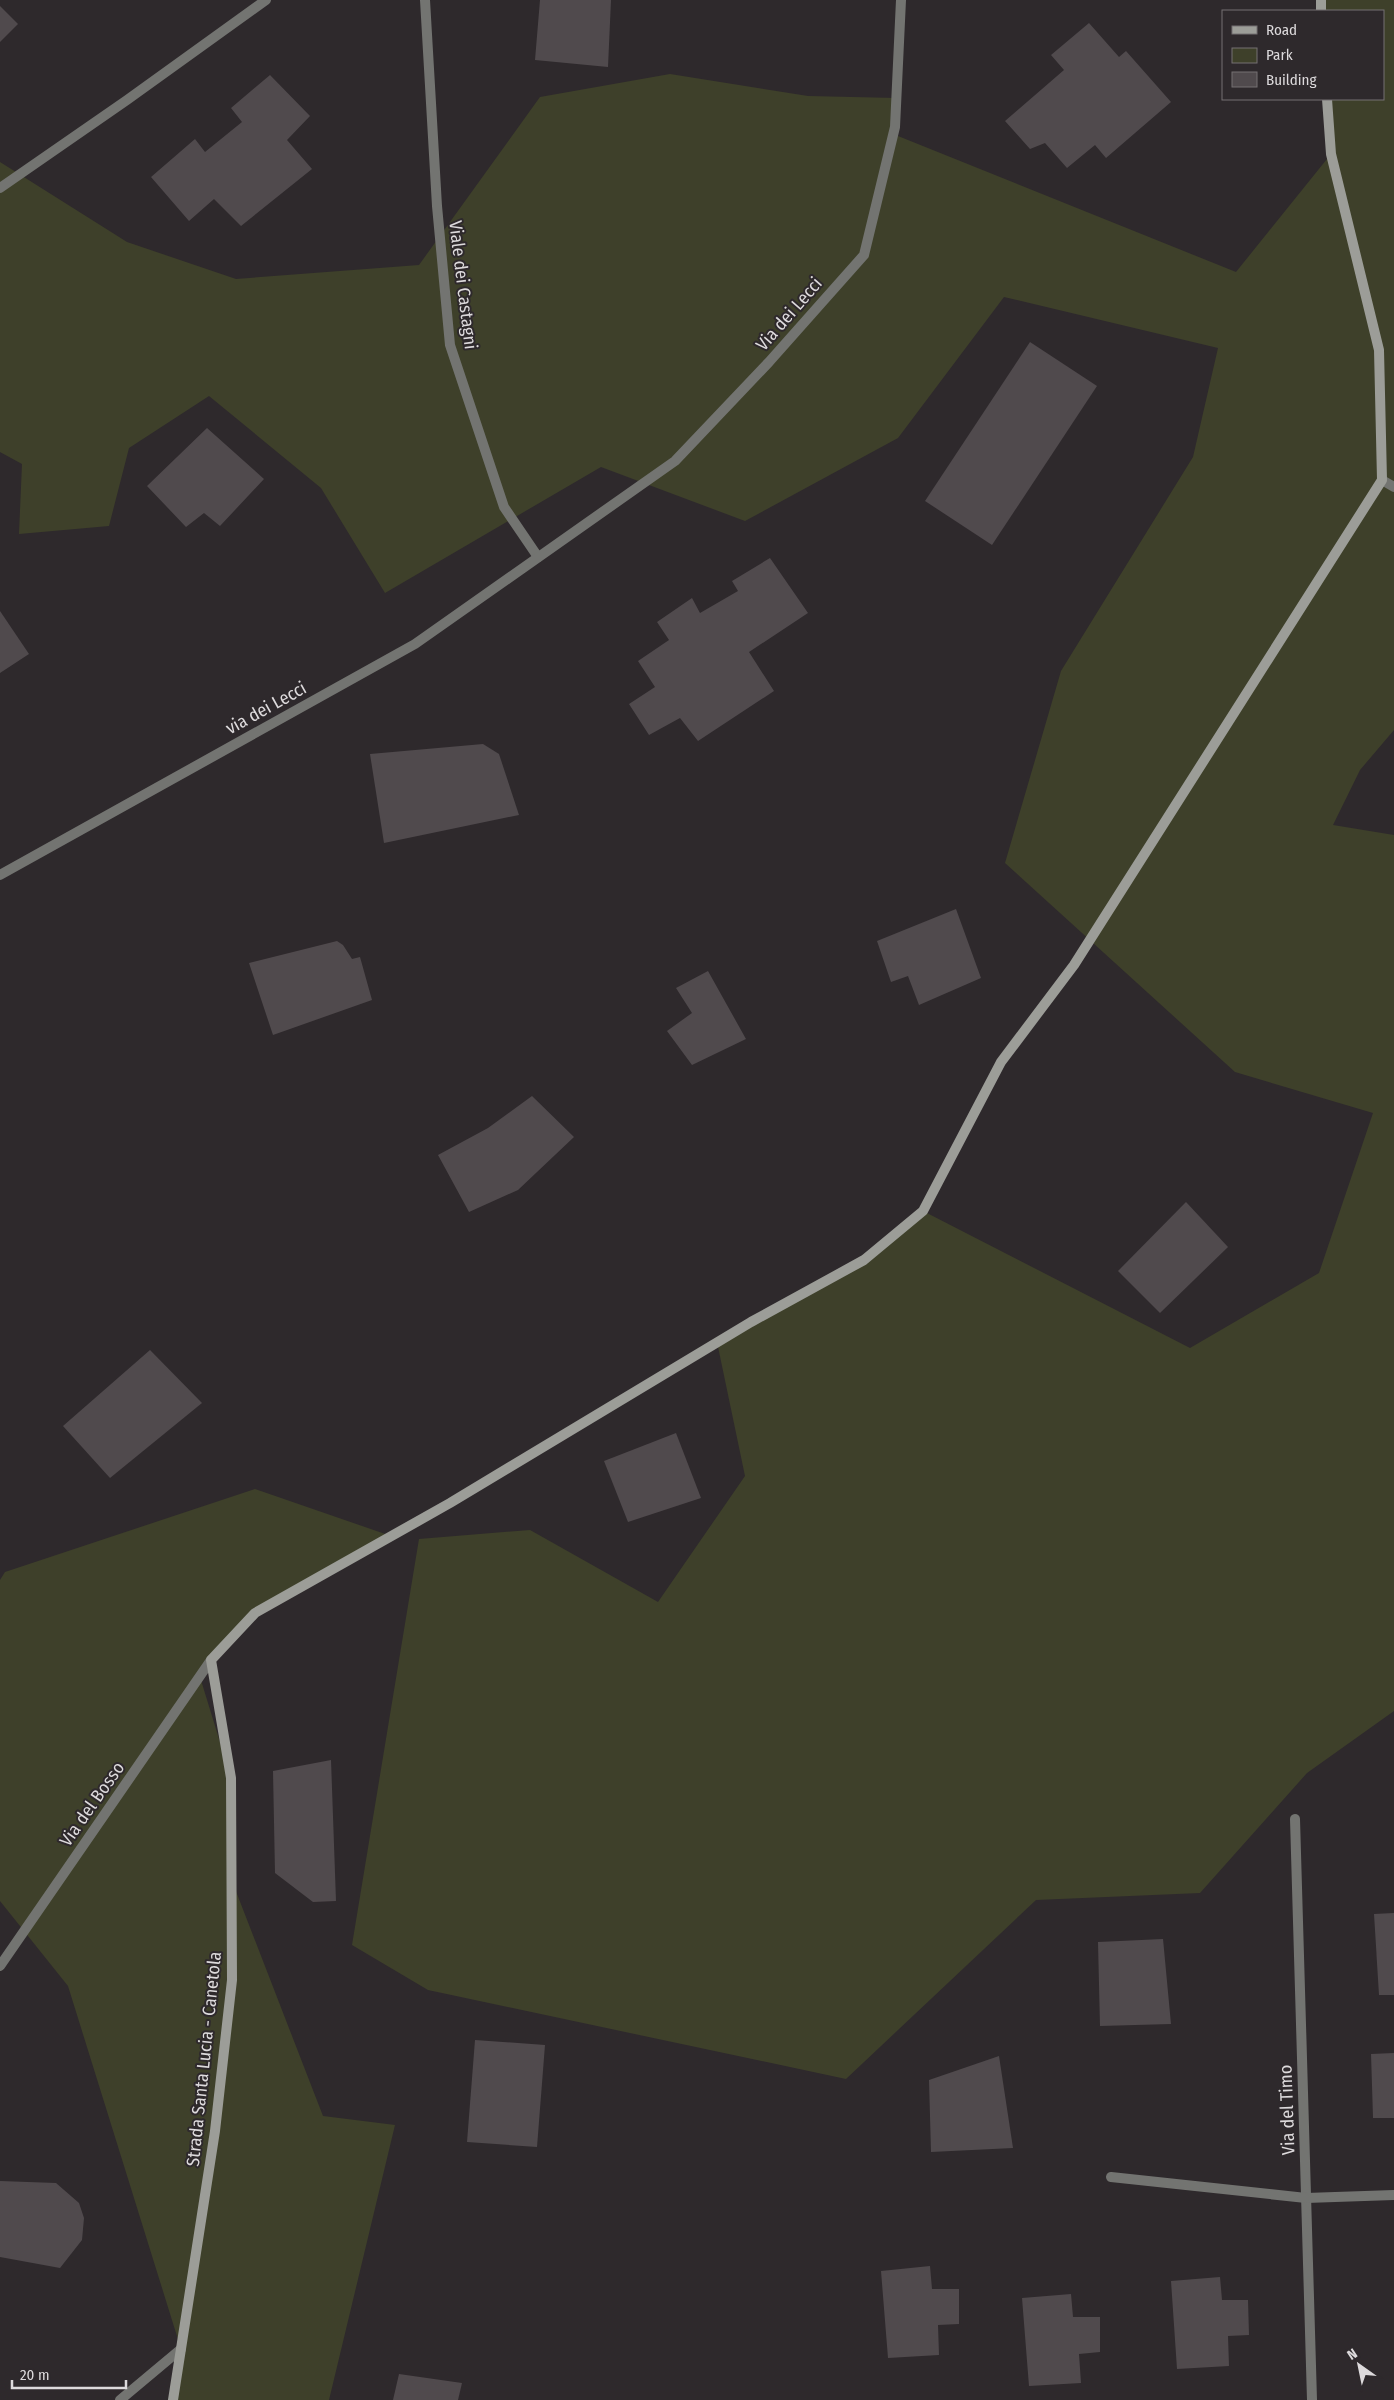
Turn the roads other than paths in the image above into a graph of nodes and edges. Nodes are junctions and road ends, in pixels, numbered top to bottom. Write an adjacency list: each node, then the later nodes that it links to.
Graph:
1 (266, 0): 5 (street)
2 (426, 0): 8 (street, Viale dei Castagni)
3 (900, 0): 8 (street, Via dei Lecci)
4 (1327, 100): 6 (street)
5 (0, 188)
6 (1382, 480): 7 (street); 10 (street)
7 (1394, 487)
8 (538, 557): 9 (street, via dei Lecci)
9 (0, 875)
10 (211, 1660): 12 (street, Via del Bosso); 16 (street, Strada Santa Lucia - Canetola)
11 (1295, 1820): 15 (street, Via del Timo)
12 (0, 1966)
13 (1112, 2177): 15 (street)
14 (1394, 2195): 15 (street)
15 (1306, 2198): 19 (street, Via del Timo)
16 (181, 2349): 17 (street); 18 (street, Strada Santa Lucia - Canetola)
17 (120, 2400)
18 (173, 2400)
19 (1312, 2400)

